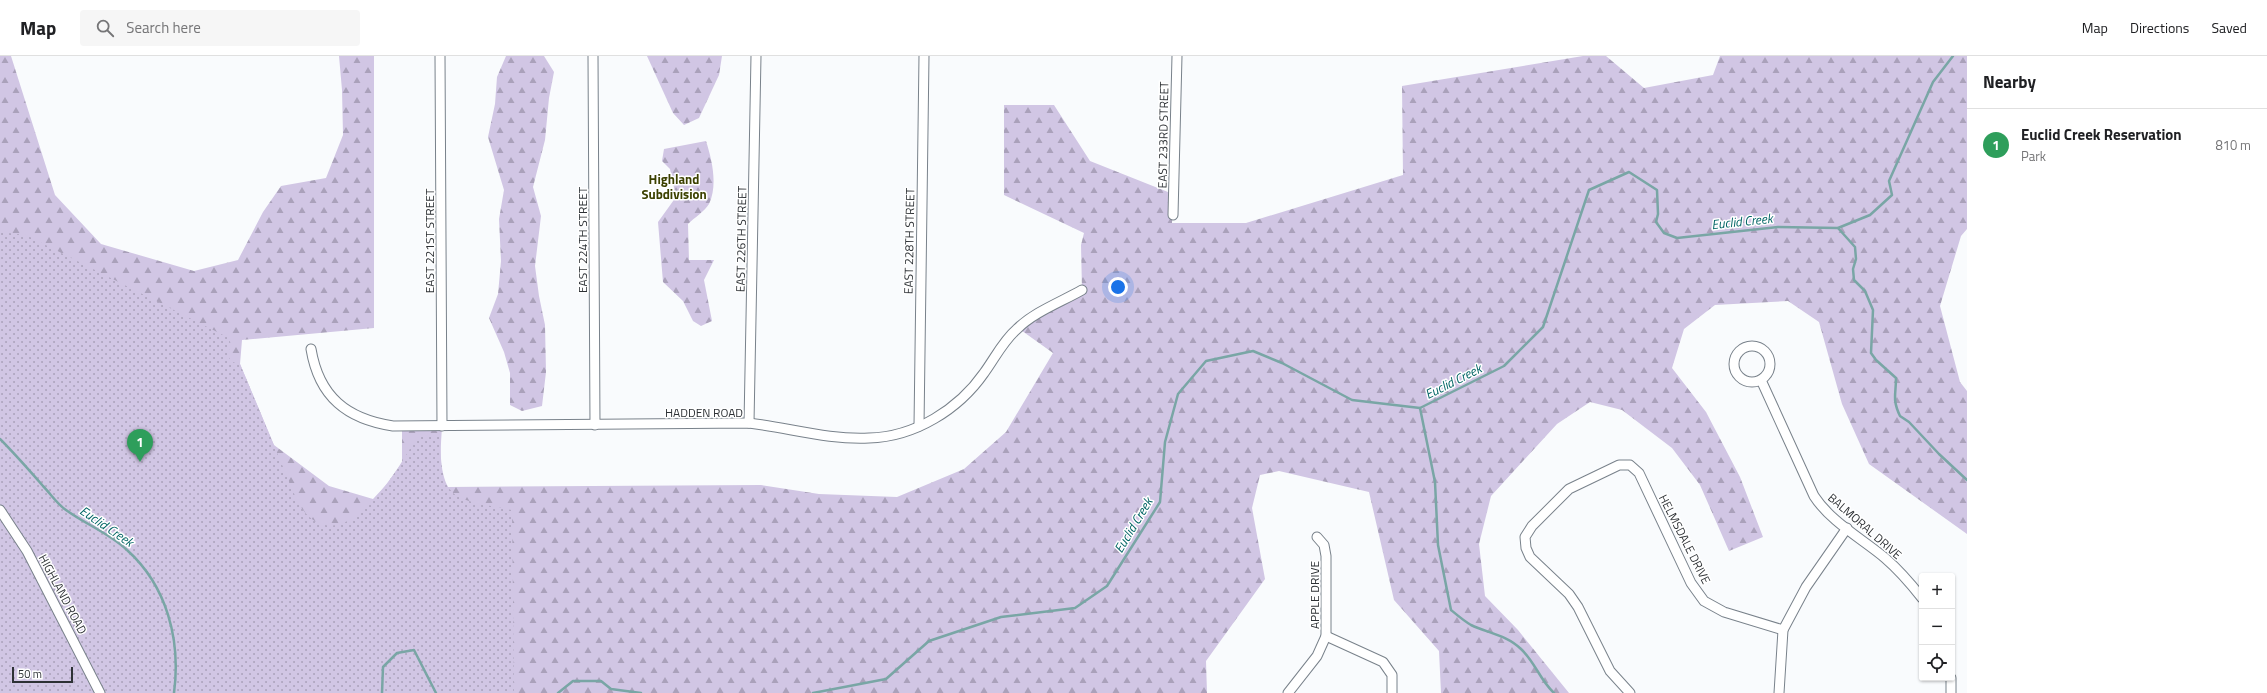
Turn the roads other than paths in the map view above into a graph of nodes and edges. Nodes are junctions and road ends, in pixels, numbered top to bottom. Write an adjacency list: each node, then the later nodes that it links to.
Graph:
1 (440, 56): 12 (street, EAST 221ST STREET)
2 (593, 56): 11 (street, EAST 224TH STREET)
3 (756, 56): 10 (street, EAST 226TH STREET)
4 (924, 56): 13 (street, EAST 228TH STREET)
5 (1177, 56): 6 (street, EAST 233RD STREET)
6 (1173, 215)
7 (1082, 290): 13 (street, HADDEN ROAD)
8 (311, 350): 12 (street, HADDEN ROAD)
9 (1761, 380): 15 (street, BALMORAL DRIVE)
10 (749, 423): 11 (street, HADDEN ROAD); 13 (street, HADDEN ROAD)
11 (595, 425): 12 (street, HADDEN ROAD)
12 (442, 426)
13 (919, 426)
14 (0, 510): 21 (street, HIGHLAND ROAD)
15 (1847, 528): 17 (street, BALMORAL DRIVE); 18 (street)
16 (1317, 537): 19 (street, APPLE DRIVE)
17 (1919, 594)
18 (1783, 630): 24 (street, HELMSDALE DRIVE); 25 (street)
19 (1326, 636): 22 (street, APPLE DRIVE); 23 (street)
20 (1951, 681): 26 (street)
21 (100, 693)
22 (1288, 693)
23 (1392, 693)
24 (1630, 693)
25 (1779, 693)
26 (1951, 693)

